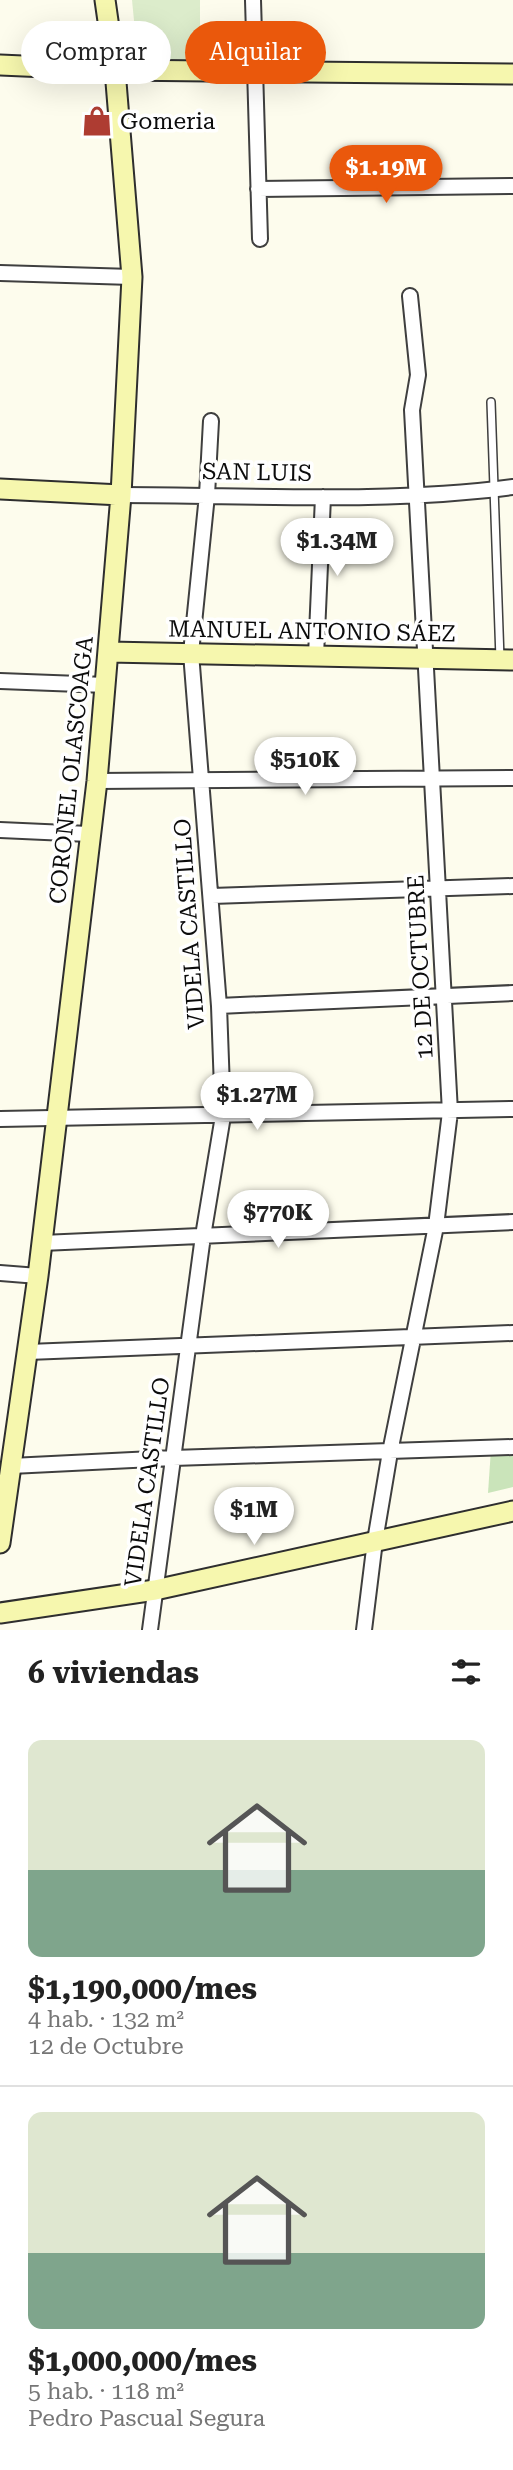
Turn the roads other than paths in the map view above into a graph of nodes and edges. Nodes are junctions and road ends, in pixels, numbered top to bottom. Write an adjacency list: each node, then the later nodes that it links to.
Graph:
1 (105, 0): 3 (street, CORONEL OLASCOAGA)
2 (253, 0): 4 (street)
3 (108, 21)
4 (254, 21)
5 (0, 65): 6 (street)
6 (21, 66)
7 (326, 71): 8 (street)
8 (513, 74)
9 (116, 84): 15 (street, CORONEL OLASCOAGA)
10 (255, 84): 12 (street)
11 (513, 186): 12 (street)
12 (258, 189): 13 (street)
13 (260, 239)
14 (0, 273): 15 (street)
15 (132, 277): 22 (street, CORONEL OLASCOAGA)
16 (410, 296): 24 (street, 12 DE OCTUBRE)
17 (491, 402): 21 (lane)
18 (211, 421): 23 (street, VIDELA CASTILLO)
19 (513, 487): 21 (street, SAN LUIS)
20 (0, 489): 22 (street, SAN LUIS)
21 (494, 490): 24 (street, SAN LUIS); 30 (lane)
22 (121, 495): 23 (street, SAN LUIS); 26 (street, CORONEL OLASCOAGA)
23 (207, 495): 25 (street, SAN LUIS); 27 (street, VIDELA CASTILLO)
24 (416, 495): 25 (street, SAN LUIS); 29 (street, 12 DE OCTUBRE)
25 (323, 498): 28 (street)
26 (109, 652): 27 (street, MANUEL ANTONIO SÁEZ); 32 (street, CORONEL OLASCOAGA)
27 (191, 653): 28 (street, MANUEL ANTONIO SÁEZ); 36 (street, VIDELA CASTILLO)
28 (316, 656): 29 (street, MANUEL ANTONIO SÁEZ)
29 (425, 658): 30 (street, MANUEL ANTONIO SÁEZ); 33 (street, 12 DE OCTUBRE)
30 (506, 659)
31 (0, 681): 32 (street)
32 (106, 685): 35 (street, CORONEL OLASCOAGA)
33 (430, 778): 34 (street); 36 (street); 40 (street, 12 DE OCTUBRE)
34 (513, 778)
35 (97, 781): 36 (street); 38 (street, CORONEL OLASCOAGA)
36 (201, 781): 41 (street, VIDELA CASTILLO)
37 (0, 830): 38 (street)
38 (89, 834): 48 (street, CORONEL OLASCOAGA)
39 (513, 886): 40 (street)
40 (439, 887): 41 (street); 43 (street, 12 DE OCTUBRE)
41 (212, 896): 44 (street, VIDELA CASTILLO)
42 (513, 993): 43 (street)
43 (444, 995): 44 (street); 46 (street, 12 DE OCTUBRE)
44 (219, 1006): 47 (street, VIDELA CASTILLO)
45 (513, 1109): 46 (street)
46 (450, 1111): 47 (street); 51 (street, 12 DE OCTUBRE)
47 (223, 1115): 48 (street); 52 (street, VIDELA CASTILLO)
48 (56, 1118): 49 (street); 53 (street, CORONEL OLASCOAGA)
49 (0, 1119)
50 (513, 1222): 51 (street)
51 (436, 1226): 52 (street); 57 (street, 12 DE OCTUBRE)
52 (203, 1236): 53 (street); 58 (street, VIDELA CASTILLO)
53 (42, 1243): 55 (street, CORONEL OLASCOAGA)
54 (0, 1273): 55 (street)
55 (38, 1276): 59 (street, CORONEL OLASCOAGA)
56 (513, 1333): 57 (street)
57 (413, 1336): 58 (street); 61 (street, 12 DE OCTUBRE)
58 (189, 1346): 59 (street); 62 (street, VIDELA CASTILLO)
59 (27, 1352): 63 (street, CORONEL OLASCOAGA)
60 (513, 1447): 61 (street)
61 (390, 1452): 62 (street); 66 (street, 12 DE OCTUBRE)
62 (173, 1458): 63 (street); 67 (street, VIDELA CASTILLO)
63 (11, 1466): 65 (street, CORONEL OLASCOAGA)
64 (513, 1511): 66 (street)
65 (0, 1534)
66 (375, 1541): 67 (street); 70 (street, 12 DE OCTUBRE)
67 (155, 1590): 68 (street); 69 (street, VIDELA CASTILLO)
68 (0, 1614)
69 (150, 1630)
70 (364, 1630)

